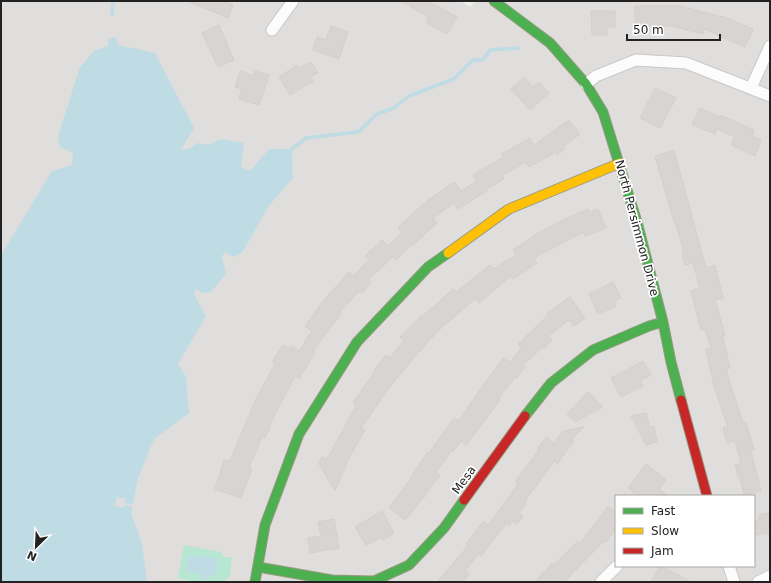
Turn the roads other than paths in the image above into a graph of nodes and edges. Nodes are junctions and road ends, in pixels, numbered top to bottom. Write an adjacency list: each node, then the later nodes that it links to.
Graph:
1 (292, 1): 3 (street)
2 (494, 1): 5 (street, North Persimmon Drive)
3 (272, 30)
4 (770, 46): 6 (street)
5 (586, 84): 6 (street); 8 (street, North Persimmon Drive)
6 (751, 88): 7 (street)
7 (770, 96)
8 (620, 163): 9 (street, North Persimmon Drive); 11 (street)
9 (663, 322): 10 (street, North Persimmon Drive); 11 (street, Mesa)
10 (707, 495)
11 (258, 567): 15 (street)
12 (616, 567): 16 (street)
13 (729, 567): 17 (street)
14 (770, 576): 18 (street)
15 (255, 582)
16 (601, 582)
17 (734, 582)
18 (758, 582)

